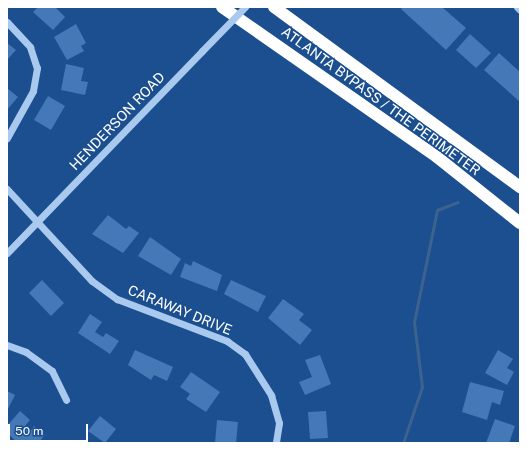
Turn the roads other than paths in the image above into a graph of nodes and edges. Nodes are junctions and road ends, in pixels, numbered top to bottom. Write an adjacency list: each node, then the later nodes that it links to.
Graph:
1 (222, 7): 10 (highway, ATLANTA BYPASS / THE PERIMETER)
2 (245, 7): 11 (street, HENDERSON ROAD, bridge)
3 (274, 7): 8 (highway, ATLANTA BYPASS / THE PERIMETER)
4 (517, 7): 5 (street)
5 (520, 10)
6 (7, 22): 7 (street)
7 (7, 138)
8 (520, 188)
9 (7, 189): 11 (street, CARAWAY DRIVE)
10 (520, 223)
11 (35, 224): 12 (street, HENDERSON ROAD); 15 (street, CARAWAY DRIVE)
12 (7, 253)
13 (7, 345): 14 (street)
14 (66, 400)
15 (276, 443)

